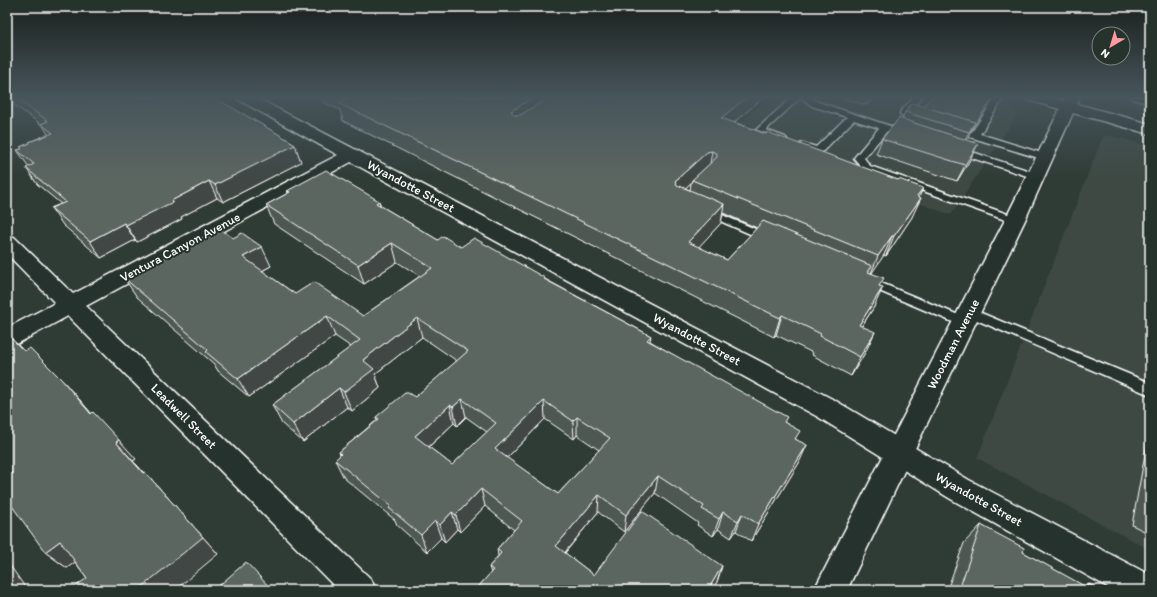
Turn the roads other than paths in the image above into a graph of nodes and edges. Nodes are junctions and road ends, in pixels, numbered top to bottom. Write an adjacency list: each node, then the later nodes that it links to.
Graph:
1 (297, 125): 14 (street, Wyandotte Street)
2 (767, 125): 3 (lane)
3 (844, 125)
4 (878, 125): 9 (lane)
5 (982, 125): 11 (lane)
6 (1059, 125): 15 (street, Woodman Avenue)
7 (1138, 125): 10 (street)
8 (946, 126): 11 (lane)
9 (885, 127): 12 (lane); 18 (lane)
10 (1150, 129)
11 (975, 135): 15 (lane)
12 (915, 137)
13 (945, 147): 16 (lane)
14 (352, 154): 22 (street, Ventura Canyon Avenue); 26 (street, Wyandotte Street)
15 (1044, 157): 16 (street, Woodman Avenue)
16 (1036, 176): 18 (street, Woodman Avenue)
17 (700, 209): 20 (lane)
18 (1015, 220): 23 (street, Woodman Avenue)
19 (7, 242): 22 (street, Leadwell Street)
20 (778, 243)
21 (857, 277): 23 (lane)
22 (71, 305): 24 (street, Ventura Canyon Avenue); 27 (street, Leadwell Street)
23 (966, 317): 25 (lane); 26 (street, Woodman Avenue)
24 (7, 339)
25 (1150, 389)
26 (898, 453): 28 (street, Woodman Avenue); 29 (street, Wyandotte Street)
27 (360, 590)
28 (830, 590)
29 (1145, 590)

